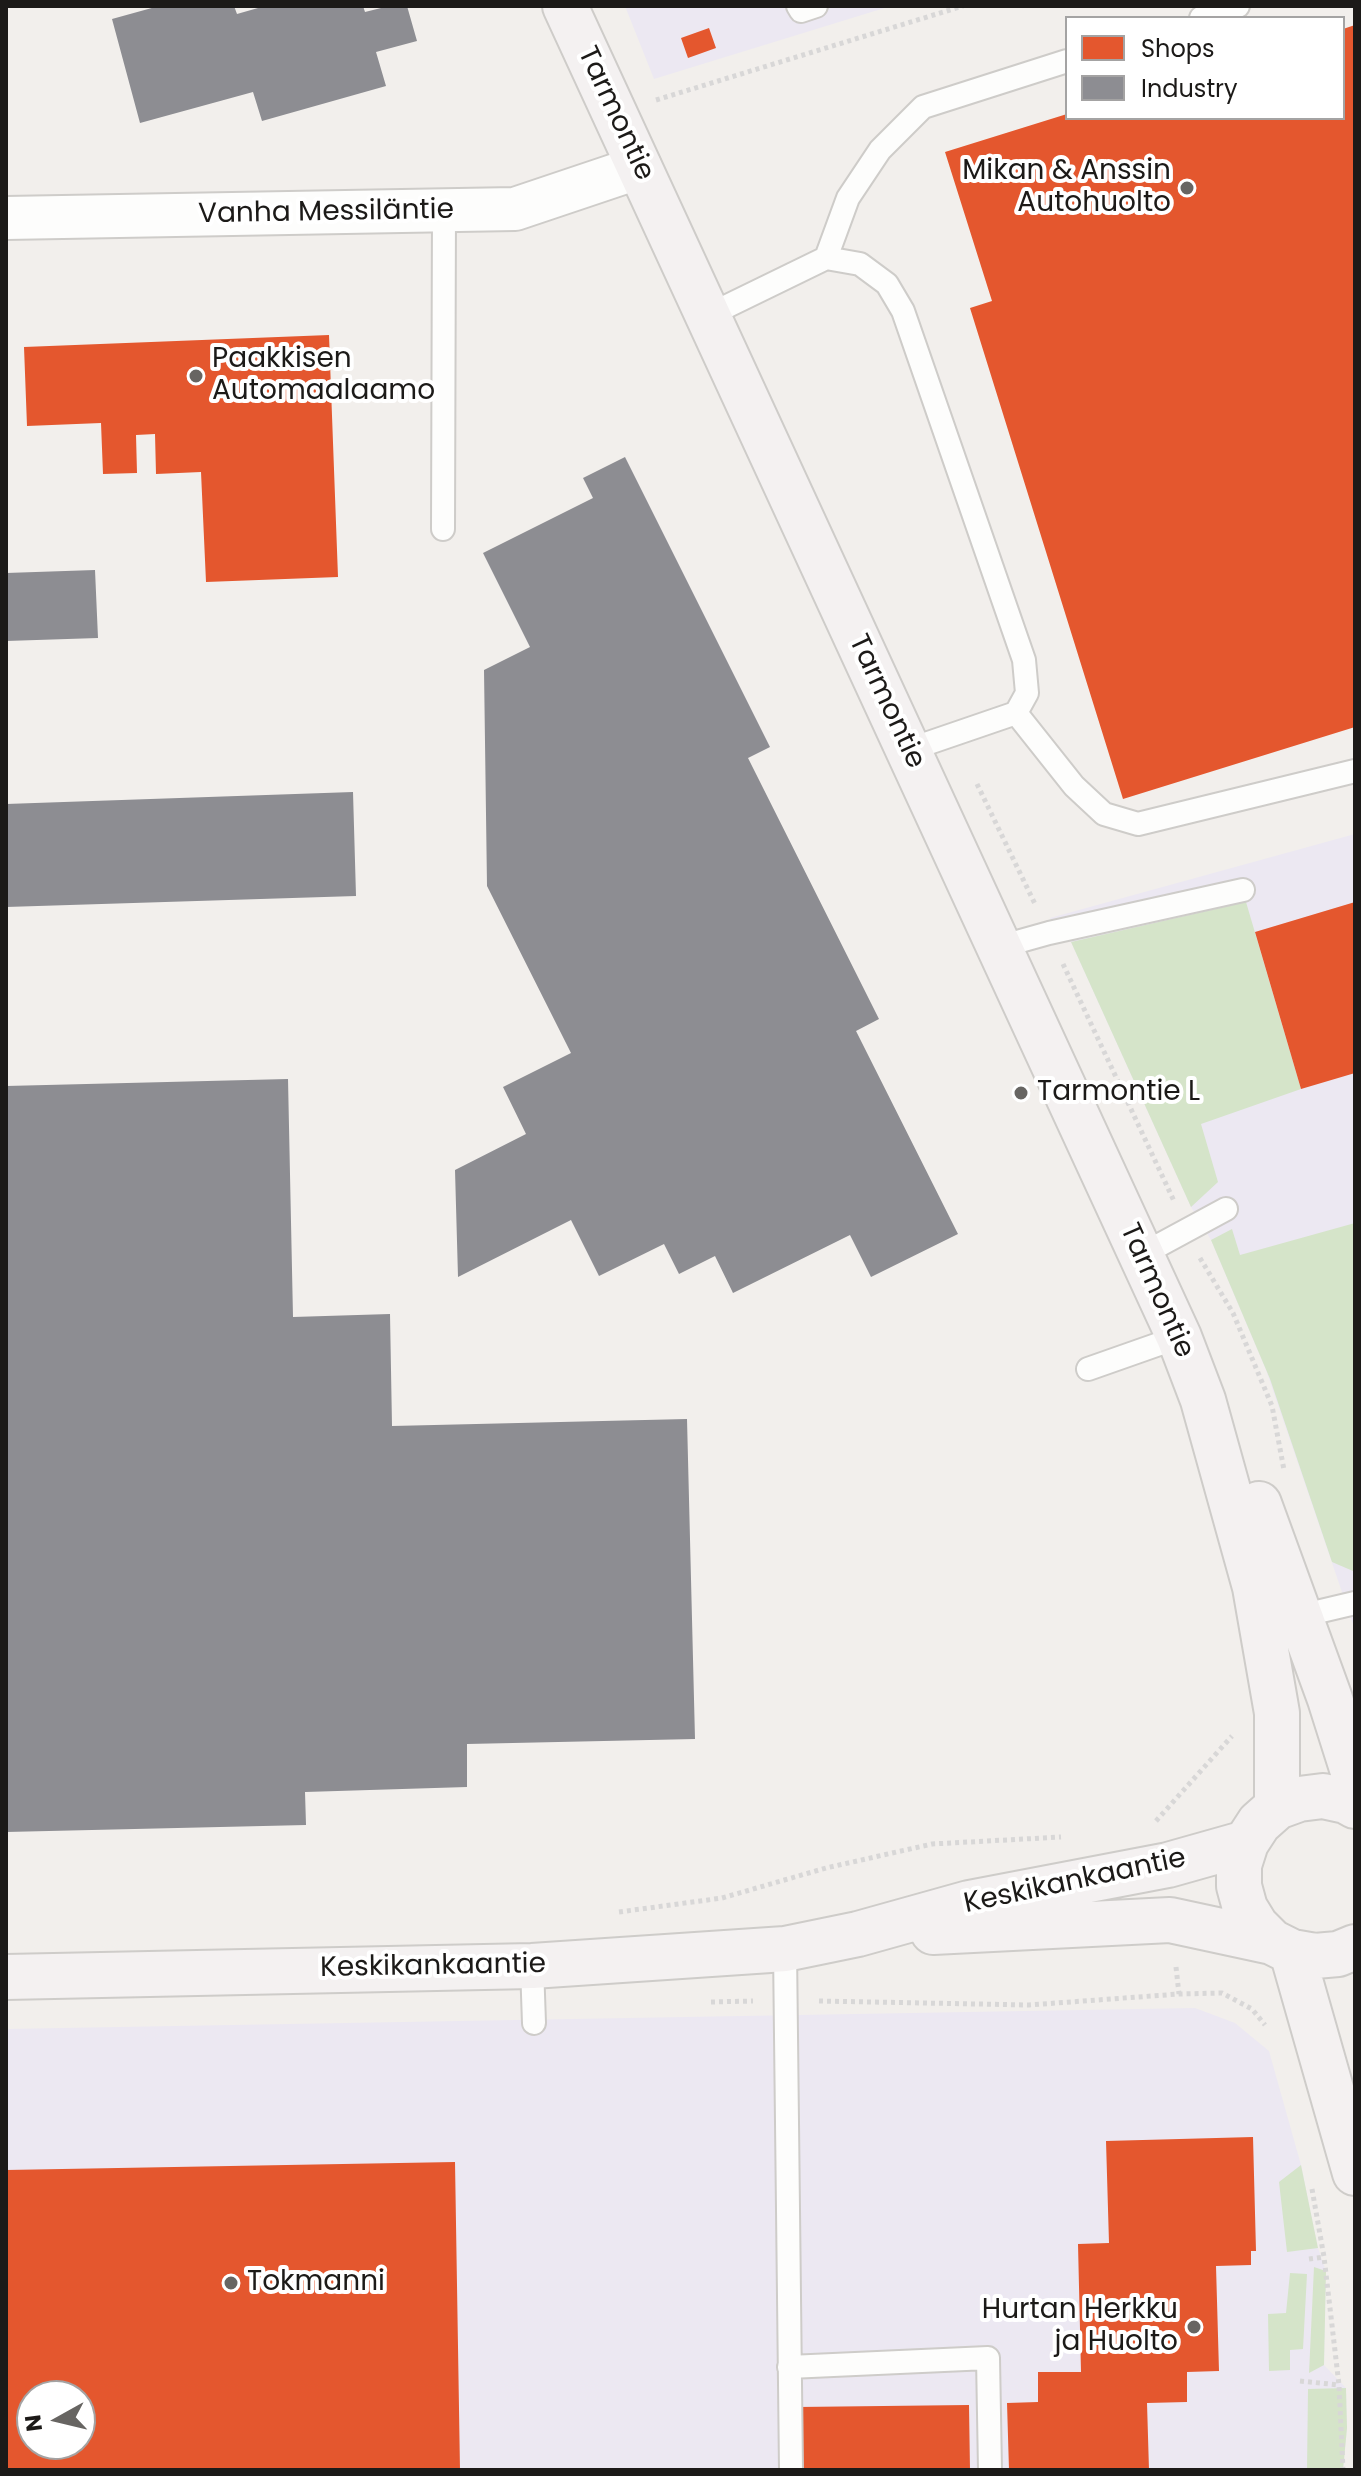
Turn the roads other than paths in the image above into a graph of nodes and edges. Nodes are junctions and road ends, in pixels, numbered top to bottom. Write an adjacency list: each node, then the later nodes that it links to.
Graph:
1 (565, 6): 7 (street, Tarmontie)
2 (798, 6): 3 (lane)
3 (816, 6)
4 (1238, 6): 5 (lane)
5 (1207, 16)
6 (1065, 62): 10 (lane)
7 (640, 167): 8 (street, Vanha Messiläntie); 11 (street, Tarmontie)
8 (444, 211): 9 (street, Vanha Messiläntie); 12 (lane)
9 (6, 218)
10 (826, 258): 11 (lane); 13 (lane)
11 (707, 316): 14 (street, Tarmontie)
12 (443, 529)
13 (1016, 713): 14 (lane); 15 (lane)
14 (908, 750): 17 (street, Tarmontie)
15 (1355, 771)
16 (1243, 890): 17 (lane)
17 (999, 947): 19 (street, Tarmontie)
18 (1226, 1209): 19 (lane)
19 (1141, 1255): 20 (street, Tarmontie)
20 (1179, 1337): 21 (lane); 22 (street, Tarmontie)
21 (1088, 1369)
22 (1203, 1400): 24 (street, Tarmontie); 27 (street, Tarmontie)
23 (1355, 1603): 24 (lane)
24 (1300, 1616): 25 (street, Tarmontie)
25 (1355, 1778)
26 (1355, 1806): 27 (street)
27 (1277, 1807): 28 (street)
28 (1246, 1843): 29 (street, Keskikankaantie); 30 (street)
29 (858, 1934): 30 (street, Keskikankaantie); 32 (street, Keskikankaantie)
30 (1282, 1947): 31 (street, Keskikankaantie); 36 (street)
31 (1355, 1947)
32 (785, 1949): 33 (street, Keskikankaantie); 37 (lane)
33 (532, 1966): 34 (street, Keskikankaantie); 35 (lane)
34 (6, 1977)
35 (534, 2023)
36 (1355, 2173)
37 (789, 2367): 38 (lane); 39 (lane)
38 (791, 2470)
39 (990, 2470)

